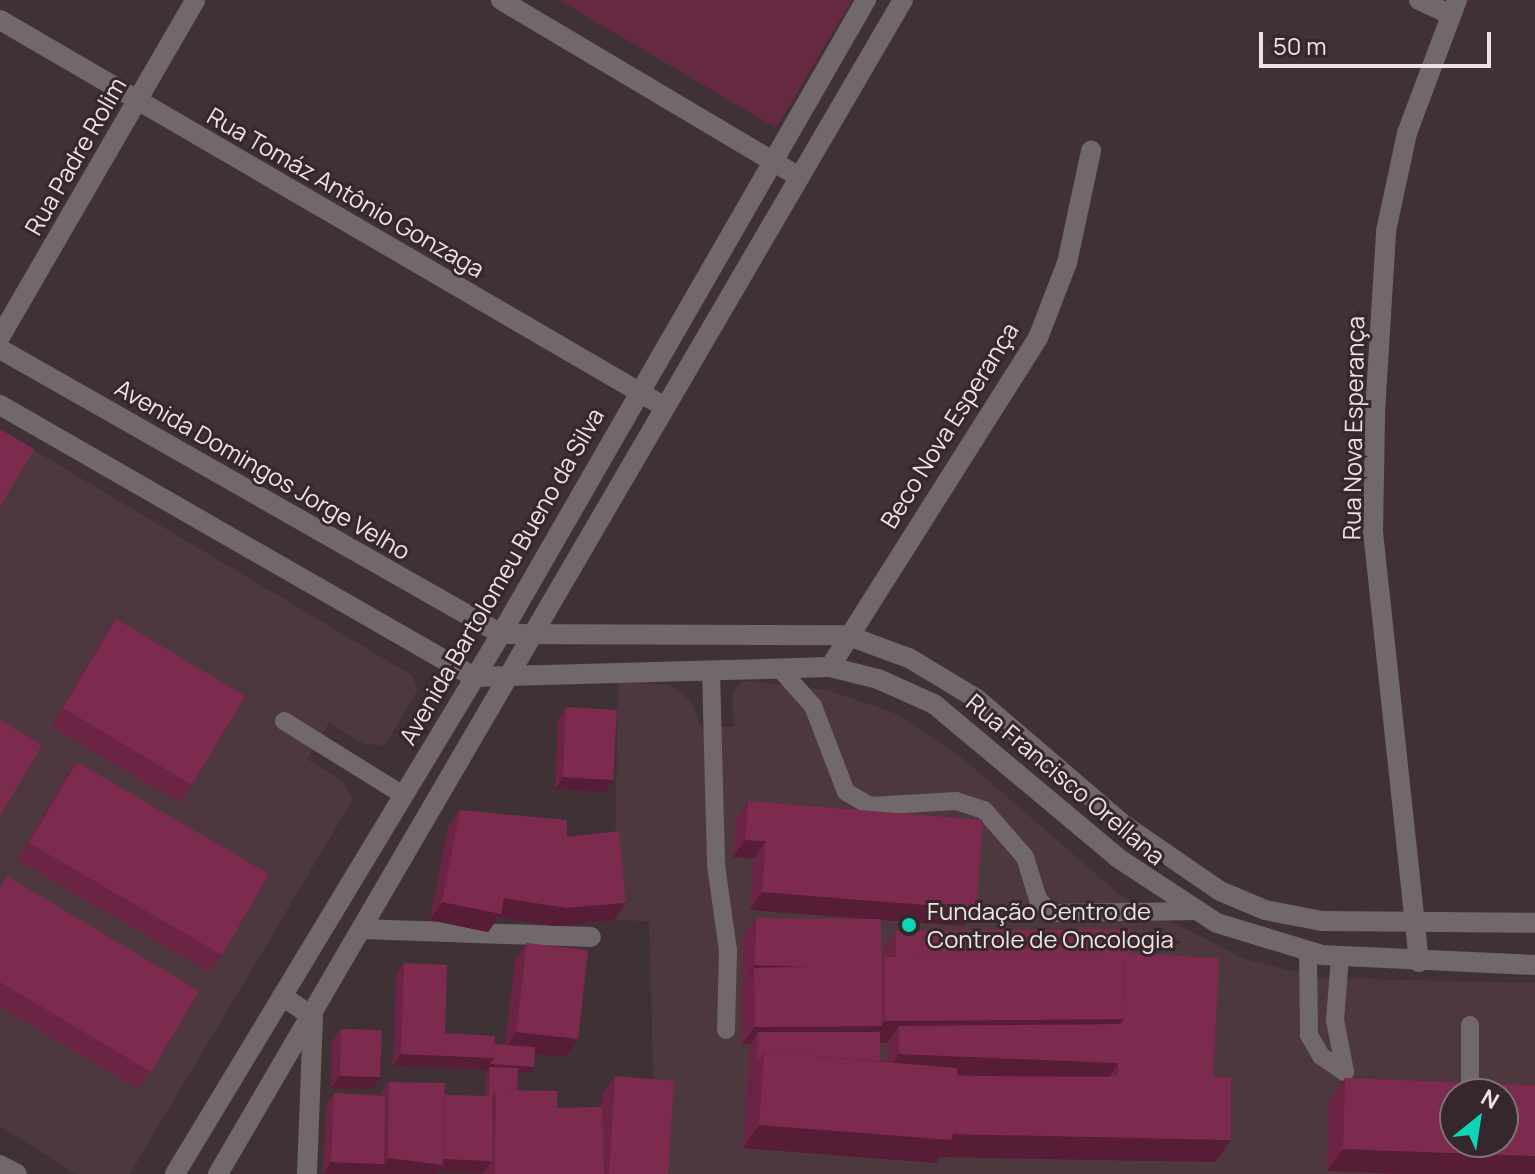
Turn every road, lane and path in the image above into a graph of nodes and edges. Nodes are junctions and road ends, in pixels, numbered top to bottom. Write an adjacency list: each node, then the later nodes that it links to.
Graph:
1 (195, 0): 8 (street, Rua Padre Rolim)
2 (501, 0): 10 (street)
3 (866, 0): 10 (street, Avenida Bartolomeu Bueno da Silva)
4 (903, 0): 11 (street)
5 (1419, 0): 6 (street)
6 (1453, 7): 30 (street, Rua Nova Esperança)
7 (0, 20): 8 (street, Rua Tomáz Antônio Gonzaga)
8 (137, 101): 12 (street, Rua Padre Rolim); 14 (street, Rua Tomáz Antônio Gonzaga)
9 (1091, 151): 19 (street, Beco Nova Esperança)
10 (769, 159): 11 (street); 14 (street, Avenida Bartolomeu Bueno da Silva)
11 (799, 177): 16 (street)
12 (0, 337)
13 (0, 349): 17 (street, Avenida Domingos Jorge Velho)
14 (637, 392): 16 (street, Rua Tomáz Antônio Gonzaga); 17 (street, Avenida Bartolomeu Bueno da Silva)
15 (0, 405): 24 (street)
16 (665, 407): 18 (street)
17 (501, 634): 18 (street, Rua Francisco Orellana); 24 (street, Avenida Bartolomeu Bueno da Silva)
18 (534, 634): 19 (street, Rua Francisco Orellana); 23 (street)
19 (846, 635): 20 (street, Beco Nova Esperança); 27 (street, Rua Francisco Orellana)
20 (830, 667): 21 (street, Rua Francisco Orellana); 28 (street, Rua Francisco Orellana)
21 (780, 669): 22 (street, Rua Francisco Orellana); 28 (lane)
22 (711, 671): 23 (street, Rua Francisco Orellana); 41 (lane)
23 (509, 676): 24 (street, Rua Francisco Orellana); 31 (street)
24 (474, 677): 26 (street, Avenida Bartolomeu Bueno da Silva)
25 (284, 721): 26 (lane)
26 (403, 795): 38 (street, Avenida Bartolomeu Bueno da Silva)
27 (1265, 910): 30 (street, Rua Francisco Orellana); 33 (street)
28 (1197, 911): 33 (street, Rua Francisco Orellana)
29 (1535, 923): 30 (street, Rua Francisco Orellana)
30 (1416, 925): 36 (street, Rua Nova Esperança)
31 (362, 929): 32 (street); 39 (street)
32 (591, 937)
33 (1258, 939): 34 (street, Rua Francisco Orellana)
34 (1308, 952): 35 (street, Rua Francisco Orellana); 35 (lane)
35 (1340, 957): 36 (street, Rua Francisco Orellana)
36 (1419, 962): 37 (street, Rua Francisco Orellana)
37 (1535, 965)
38 (282, 996): 39 (street); 45 (street, Avenida Bartolomeu Bueno da Silva)
39 (313, 1017): 46 (street); 47 (street)
40 (1470, 1025): 42 (lane)
41 (726, 1030)
42 (1470, 1078)
43 (0, 1165): 44 (street)
44 (17, 1174)
45 (175, 1174)
46 (218, 1174)
47 (307, 1174)

